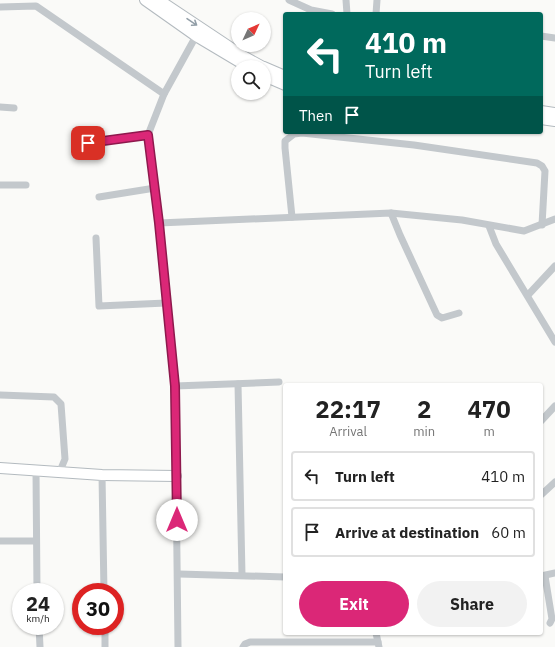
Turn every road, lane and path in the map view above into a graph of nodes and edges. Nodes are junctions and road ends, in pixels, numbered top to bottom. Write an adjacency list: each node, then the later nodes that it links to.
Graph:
1 (145, 0): 11 (street)
2 (159, 0): 15 (street, one-way to 15)
3 (289, 0): 8 (street)
4 (346, 0): 9 (street)
5 (378, 0): 10 (street)
6 (36, 3): 7 (street); 20 (street)
7 (0, 7)
8 (322, 12)
9 (347, 12)
10 (376, 12)
11 (196, 36): 14 (street); 20 (street)
12 (543, 36): 13 (street)
13 (555, 38)
14 (236, 60)
15 (251, 60)
16 (271, 70): 17 (street)
17 (283, 75)
18 (271, 80): 19 (street)
19 (283, 84)
20 (164, 94): 29 (street)
21 (0, 107): 22 (street)
22 (14, 108)
23 (543, 111): 24 (street)
24 (555, 113)
25 (543, 119): 26 (street)
26 (555, 120)
27 (294, 134): 36 (street)
28 (311, 134): 39 (street)
29 (148, 135): 30 (street); 33 (street)
30 (88, 143)
31 (0, 185): 32 (street)
32 (26, 185)
33 (155, 188): 34 (street); 38 (street)
34 (99, 197)
35 (391, 213): 36 (street); 40 (street); 45 (street)
36 (292, 217): 38 (street)
37 (555, 219): 39 (street)
38 (159, 223): 44 (street)
39 (542, 225): 40 (street)
40 (489, 226): 43 (street)
41 (96, 238): 44 (street)
42 (555, 266): 43 (street)
43 (528, 295): 46 (street)
44 (166, 303): 49 (street)
45 (459, 313)
46 (555, 342)
47 (279, 382): 48 (street)
48 (238, 384): 49 (street); 64 (street)
49 (175, 386): 57 (street)
50 (0, 395): 55 (street)
51 (555, 406): 52 (street)
52 (543, 419)
53 (0, 468): 54 (street)
54 (36, 470): 55 (street); 61 (street)
55 (60, 472): 56 (street)
56 (102, 475): 57 (street); 68 (street)
57 (176, 476): 63 (street)
58 (555, 482): 59 (street)
59 (543, 493)
60 (0, 541): 61 (street)
61 (36, 541): 67 (street)
62 (555, 573): 65 (street)
63 (179, 574): 64 (street); 76 (street)
64 (242, 575): 66 (street)
65 (543, 576): 69 (street)
66 (283, 577)
67 (37, 583)
68 (104, 583)
69 (550, 623)
70 (39, 635): 74 (street)
71 (105, 635): 75 (street)
72 (378, 644): 73 (street)
73 (245, 645)
74 (40, 647)
75 (105, 647)
76 (178, 647)

